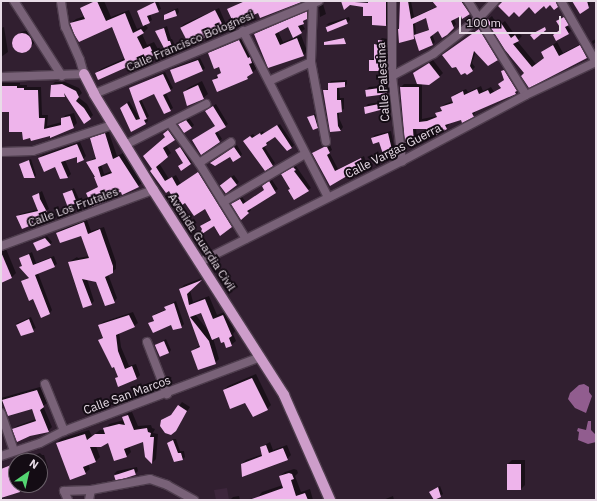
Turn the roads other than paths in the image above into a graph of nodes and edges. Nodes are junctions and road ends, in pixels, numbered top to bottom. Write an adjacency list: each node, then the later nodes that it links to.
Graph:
1 (14, 1): 13 (street)
2 (61, 1): 12 (street)
3 (392, 1): 14 (street, Calle Palestina)
4 (468, 1): 8 (street)
5 (496, 1): 8 (street)
6 (561, 1): 11 (street)
7 (315, 2): 9 (street, Calle Francisco Bolognesi); 10 (street)
8 (478, 19): 14 (street); 18 (street)
9 (243, 31): 16 (street); 17 (street, Calle Francisco Bolognesi)
10 (311, 62): 16 (street); 23 (street)
11 (596, 62): 18 (street, Calle Vargas Guerra)
12 (84, 74): 13 (street); 17 (main road, Avenida Guardia Civil)
13 (62, 76): 15 (street)
14 (392, 76): 27 (street, Calle Palestina)
15 (1, 77)
16 (269, 81): 26 (street)
17 (94, 94): 21 (main road, Avenida Guardia Civil)
18 (526, 95): 27 (street, Calle Vargas Guerra)
19 (206, 104): 20 (street)
20 (170, 123): 24 (street); 28 (street)
21 (112, 125): 24 (main road, Avenida Guardia Civil); 25 (street)
22 (230, 142): 28 (street)
23 (326, 142)
24 (125, 145): 29 (main road, Avenida Guardia Civil)
25 (1, 152)
26 (305, 154): 30 (street); 31 (street)
27 (402, 161): 30 (street, Calle Vargas Guerra)
28 (199, 163): 31 (street)
29 (153, 190): 33 (street, Calle Los Frutales); 34 (main road, Avenida Guardia Civil)
30 (328, 197): 32 (street, Calle Vargas Guerra)
31 (223, 202): 32 (street)
32 (246, 239): 34 (street, Calle Vargas Guerra)
33 (1, 246)
34 (200, 262): 36 (main road, Avenida Guardia Civil)
35 (147, 342): 38 (street)
36 (261, 357): 38 (street, Calle San Marcos); 47 (main road, Avenida Guardia Civil)
37 (45, 384): 40 (street)
38 (167, 394): 40 (street, Calle San Marcos)
39 (1, 413): 41 (street)
40 (64, 431): 41 (street, Calle San Marcos)
41 (14, 451): 42 (street, Calle San Marcos)
42 (1, 456)
43 (92, 490): 44 (street); 45 (street); 46 (street)
44 (68, 500)
45 (89, 500)
46 (194, 500)
47 (330, 500)

